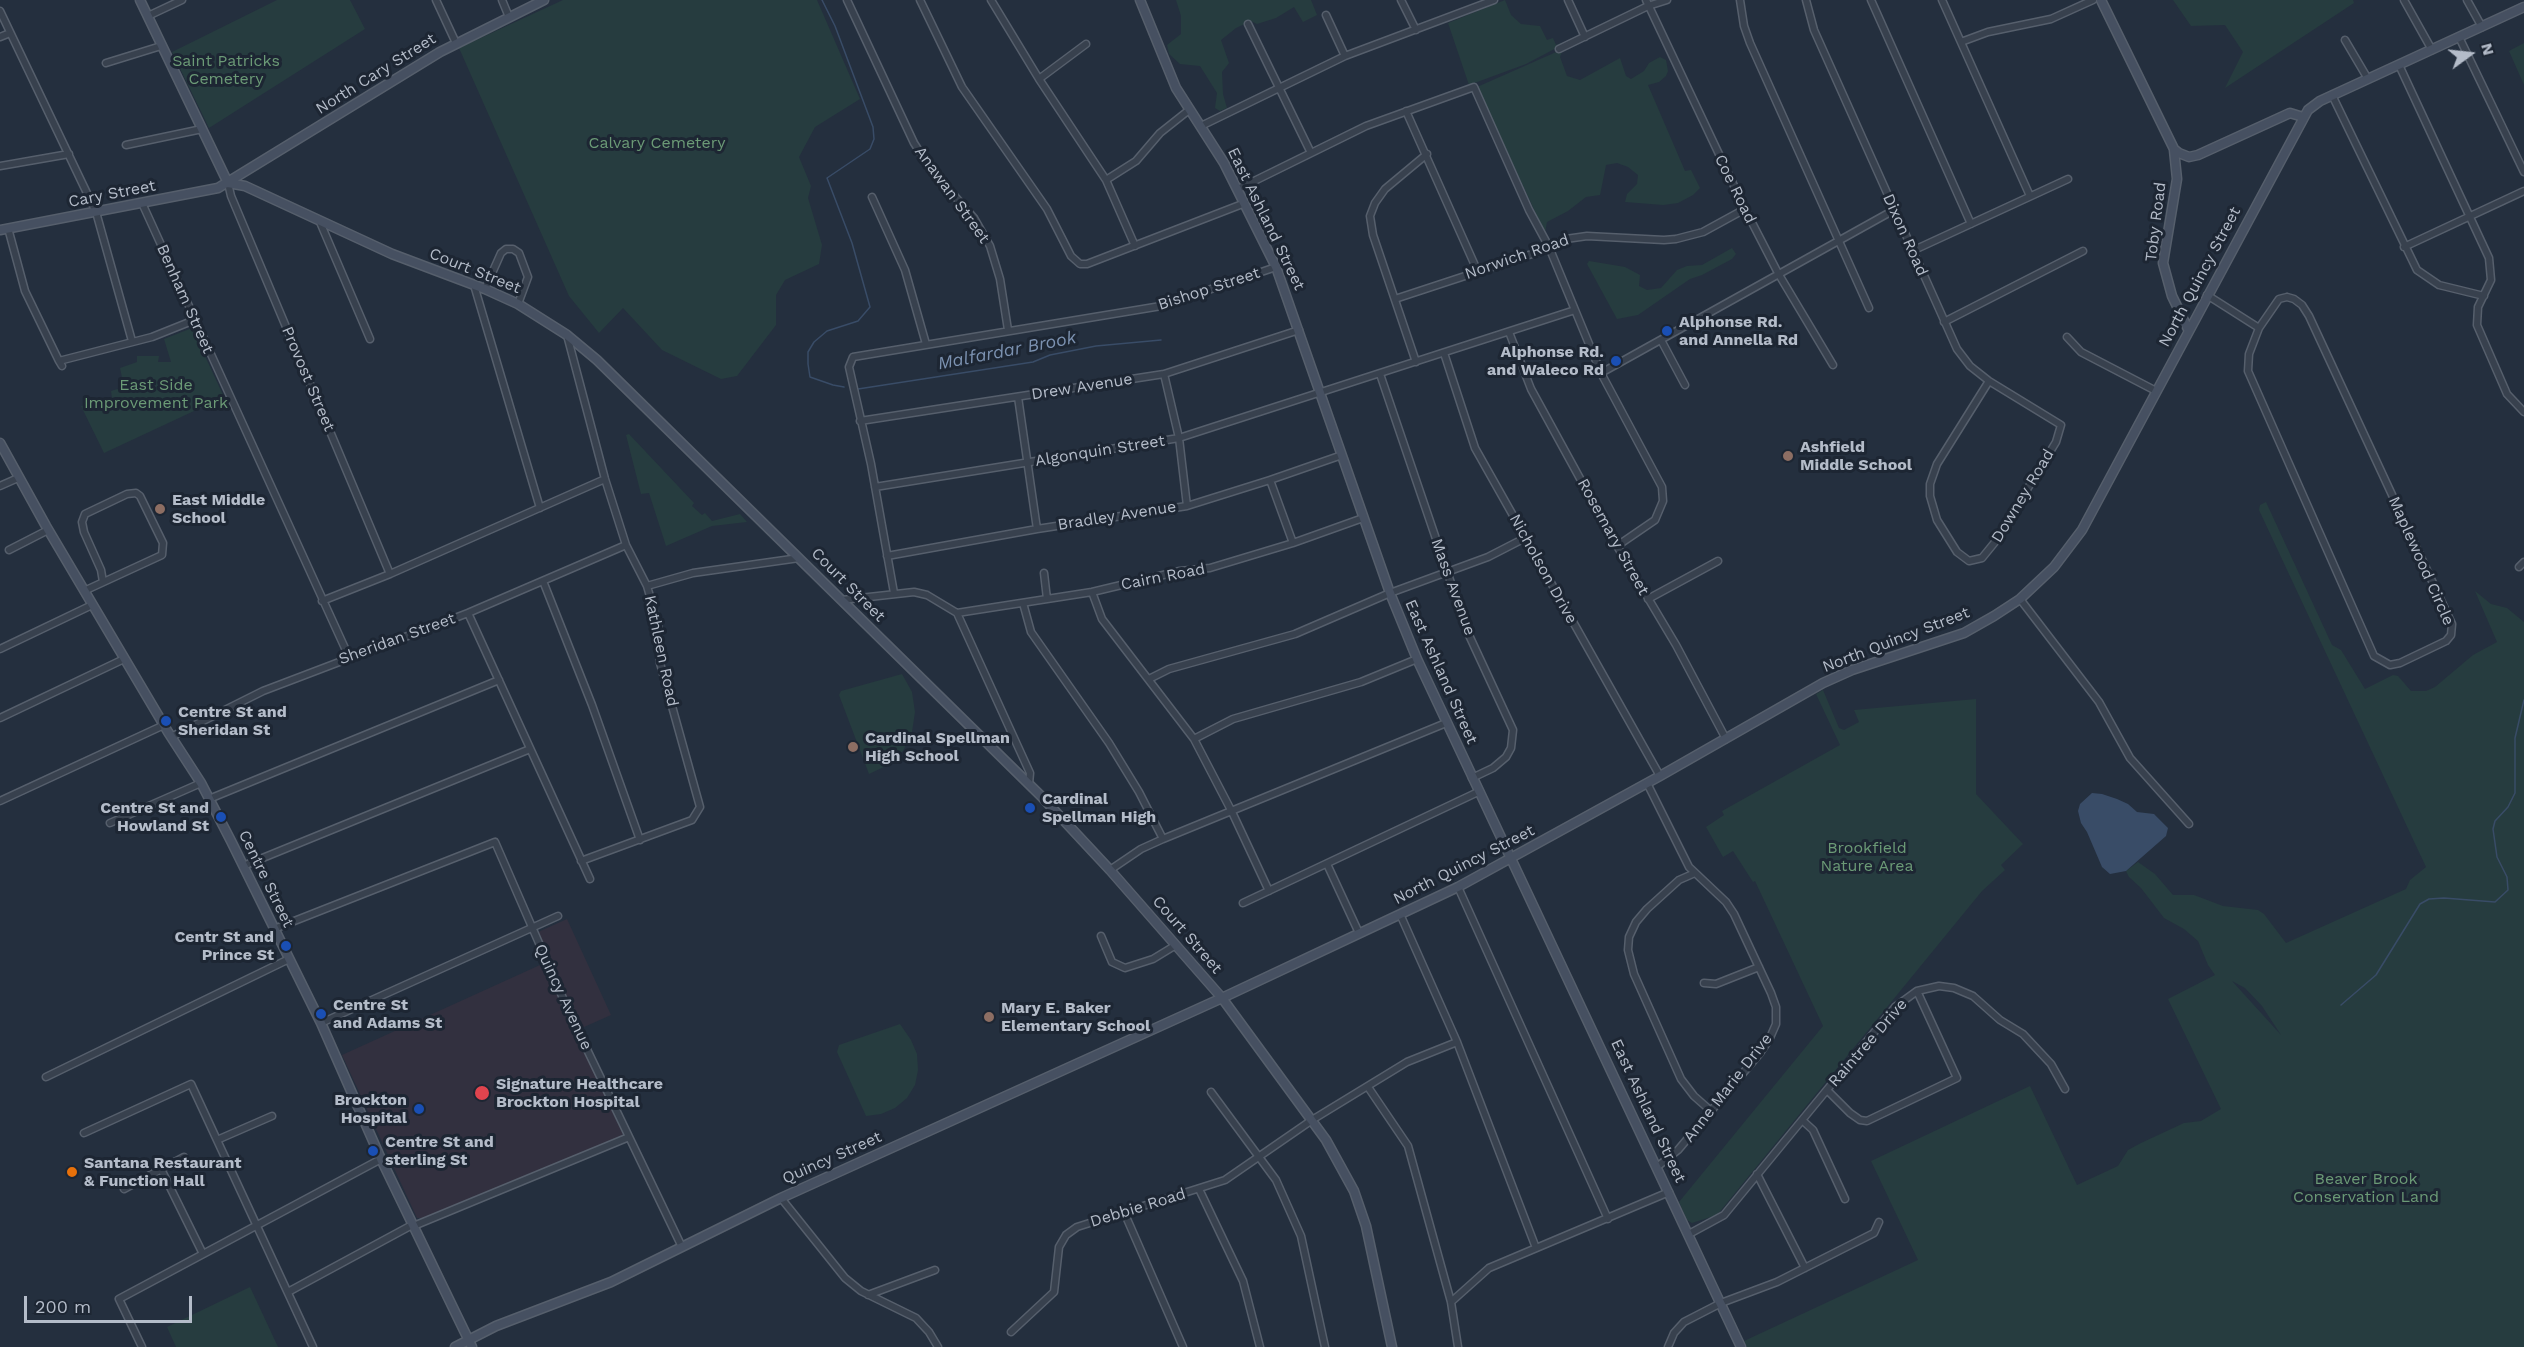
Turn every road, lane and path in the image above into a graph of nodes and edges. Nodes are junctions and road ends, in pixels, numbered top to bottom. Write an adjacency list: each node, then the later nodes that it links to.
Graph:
1 (140, 0): 26 (main road)
2 (182, 0): 26 (street)
3 (436, 0): 37 (street)
4 (502, 0): 27 (street)
5 (544, 0): 27 (main road, North Cary Street)
6 (847, 0): 100 (street, Anawan Street)
7 (920, 0): 80 (street)
8 (991, 0): 45 (street)
9 (1140, 0): 49 (main road, East Ashland Street)
10 (1401, 0): 30 (street)
11 (1568, 0): 33 (street)
12 (1667, 0): 22 (street)
13 (1740, 0): 79 (street)
14 (1806, 0): 73 (street, Dixon Road)
15 (1871, 0): 77 (street)
16 (1941, 0): 36 (street)
17 (2093, 0): 36 (street)
18 (2101, 0): 55 (main road)
19 (2404, 0): 41 (street)
20 (2467, 0): 29 (street)
21 (1490, 1): 30 (street)
22 (1647, 3): 33 (street); 72 (street, Coe Road)
23 (2524, 7): 29 (main road, North Quincy Street)
24 (0, 10): 31 (street)
25 (1326, 15): 42 (street)
26 (148, 16): 39 (main road)
27 (509, 17): 37 (main road, North Cary Street)
28 (1248, 24): 47 (street)
29 (2481, 27): 34 (main road, North Quincy Street)
30 (1416, 30): 42 (street)
31 (10, 33): 32 (street); 57 (street)
32 (0, 37)
33 (1585, 37): 40 (street)
34 (2459, 37): 41 (main road, North Quincy Street); 61 (street)
35 (2345, 40): 46 (street)
36 (1961, 42): 68 (street)
37 (456, 43): 60 (main road, North Cary Street)
38 (1086, 44): 45 (street)
39 (161, 46): 43 (street); 53 (main road)
40 (1559, 49)
41 (2432, 50): 44 (main road, North Quincy Street)
42 (1345, 56): 47 (street)
43 (106, 63)
44 (2399, 65): 46 (main road, North Quincy Street); 75 (street)
45 (1039, 79): 63 (street)
46 (2368, 79): 48 (main road, North Quincy Street)
47 (1279, 87): 52 (street); 56 (street)
48 (2332, 95): 51 (main road, North Quincy Street); 82 (street)
49 (1189, 110): 52 (main road, East Ashland Street); 63 (street)
50 (1406, 111): 56 (street); 58 (street); 81 (street)
51 (2303, 117): 55 (main road); 90 (main road, North Quincy Street)
52 (1201, 126): 65 (main road, East Ashland Street)
53 (202, 129): 54 (street); 64 (main road)
54 (126, 145)
55 (2174, 149): 99 (main road, Toby Road)
56 (1311, 153): 65 (street)
57 (69, 154): 59 (street); 74 (street)
58 (1426, 154): 86 (street); 92 (street)
59 (0, 166)
60 (251, 170): 64 (main road, North Cary Street); 66 (main road)
61 (2524, 171)
62 (2068, 179): 68 (street)
63 (1106, 180): 80 (street)
64 (228, 183): 66 (main road, Court Street); 70 (main road, Cary Street); 147 (street, Provost Street)
65 (1238, 189): 71 (main road, East Ashland Street)
66 (255, 191): 76 (main road, Court Street)
67 (2524, 191): 75 (street)
68 (2030, 196): 77 (street)
69 (872, 197): 108 (street)
70 (142, 203): 74 (main road, Cary Street); 96 (street, Benham Street)
71 (1245, 203): 80 (street); 85 (main road, East Ashland Street)
72 (1745, 209): 81 (street, Norwich Road); 87 (street, Coe Road)
73 (1893, 210): 79 (street); 83 (street, Dixon Road)
74 (96, 212): 78 (main road, Cary Street); 107 (street)
75 (2470, 216): 82 (street); 91 (street)
76 (320, 222): 88 (main road, Court Street); 105 (street)
77 (1971, 224): 83 (street)
78 (4, 229): 107 (street)
79 (1838, 240): 87 (street); 94 (street)
80 (1135, 246)
81 (1549, 247): 86 (street, Norwich Road); 95 (street)
82 (2404, 247): 91 (street)
83 (1912, 251): 97 (street, Dixon Road)
84 (2083, 251): 97 (street)
85 (1275, 267): 100 (street, Bishop Street); 101 (main road, East Ashland Street)
86 (1478, 270): 92 (street, Norwich Road)
87 (1778, 273): 106 (street); 111 (street, Coe Road)
88 (474, 285): 89 (main road, Court Street); 133 (street)
89 (485, 289): 93 (main road, Court Street); 93 (street)
90 (2207, 295): 98 (street); 99 (main road, North Quincy Street)
91 (2484, 296): 120 (street)
92 (1395, 298): 110 (street)
93 (518, 304): 103 (main road, Court Street)
94 (1869, 308)
95 (1575, 310): 102 (street, Algonquin Street); 112 (street)
96 (193, 318): 107 (street); 159 (street, Benham Street)
97 (1944, 322): 115 (street, Dixon Road)
98 (2259, 328): 98 (street, Maplewood Circle)
99 (2188, 329): 117 (main road, North Quincy Street)
100 (1008, 330): 108 (street, Bishop Street)
101 (1299, 330): 113 (street, Drew Avenue); 118 (main road, East Ashland Street)
102 (1509, 332): 109 (street, Algonquin Street); 140 (street, Rosemary Street)
103 (567, 335): 128 (street, Kathleen Road); 143 (main road, Court Street)
104 (2067, 337): 117 (street)
105 (370, 339)
106 (1661, 340): 112 (street); 116 (street)
107 (132, 341)
108 (926, 344): 121 (street, Bishop Street)
109 (1444, 353): 110 (street, Algonquin Street); 137 (street, Nicholson Drive)
110 (1416, 362): 114 (street, Algonquin Street)
111 (1833, 365)
112 (1601, 373): 140 (street)
113 (1164, 374): 119 (street, Drew Avenue); 123 (street)
114 (1380, 374): 118 (street, Algonquin Street); 146 (street, Mass Avenue)
115 (1989, 381): 122 (street, Dixon Road); 122 (street, Downey Road)
116 (1685, 385)
117 (2156, 391): 155 (main road, North Quincy Street)
118 (1321, 393): 123 (street, Algonquin Street); 125 (main road, East Ashland Street)
119 (1018, 397): 121 (street, Drew Avenue); 126 (street)
120 (2524, 412)
121 (860, 421): 131 (street)
122 (2061, 425)
123 (1179, 438): 126 (street, Algonquin Street); 132 (street)
124 (0, 443): 127 (main road, Centre Street)
125 (1342, 455): 129 (street, Bradley Avenue); 134 (main road, East Ashland Street)
126 (1027, 462): 131 (street, Algonquin Street); 135 (street)
127 (18, 478): 130 (street); 136 (main road, Centre Street)
128 (605, 479): 133 (street); 139 (street, Kathleen Road)
129 (1270, 480): 132 (street, Bradley Avenue); 138 (street)
130 (0, 486)
131 (875, 487): 142 (street)
132 (1187, 506): 135 (street, Bradley Avenue)
133 (540, 508): 147 (street)
134 (1364, 518): 138 (street, Cairn Road); 154 (main road, East Ashland Street)
135 (1037, 529): 142 (street, Bradley Avenue)
136 (48, 530): 141 (street); 151 (main road, Centre Street)
137 (1525, 538): 146 (street); 177 (street, Nicholson Drive)
138 (1293, 543): 152 (street, Cairn Road)
139 (626, 544): 148 (street, Sheridan Street); 150 (street, Kathleen Road)
140 (1617, 546): 157 (street, Rosemary Street)
141 (9, 550)
142 (887, 556): 153 (street)
143 (799, 558): 150 (street); 158 (main road, Court Street)
144 (1718, 561): 157 (street)
145 (1044, 573): 156 (street)
146 (1447, 573): 154 (street); 178 (street, Mass Avenue)
147 (390, 574): 159 (street)
148 (543, 581): 162 (street, Sheridan Street); 189 (street)
149 (103, 582): 149 (street); 151 (street)
150 (647, 586): 189 (street, Kathleen Road)
151 (84, 591): 161 (main road, Centre Street)
152 (1092, 592): 156 (street, Cairn Road); 168 (street)
153 (894, 593): 158 (street); 163 (street)
154 (1390, 593): 167 (main road, East Ashland Street); 168 (street)
155 (2020, 598): 175 (main road, North Quincy Street); 187 (street)
156 (1047, 599): 160 (street, Cairn Road)
157 (1648, 599): 175 (street, Rosemary Street)
158 (842, 600): 181 (main road, Court Street)
159 (322, 601): 165 (street, Benham Street)
160 (1023, 603): 163 (street, Cairn Road); 188 (street)
161 (92, 604): 164 (street); 166 (main road, Centre Street)
162 (468, 613): 165 (street, Sheridan Street); 169 (street)
163 (957, 613): 181 (street)
164 (0, 649)
165 (349, 657): 173 (street, Sheridan Street)
166 (124, 659): 170 (street); 172 (main road, Centre Street)
167 (1417, 659): 171 (main road, East Ashland Street); 174 (street)
168 (1149, 679): 174 (street)
169 (499, 680): 176 (street); 183 (street)
170 (0, 718)
171 (1446, 723): 178 (main road, East Ashland Street); 185 (street)
172 (164, 725): 173 (main road, Centre Street); 184 (street)
173 (171, 737): 179 (main road, Centre Street)
174 (1194, 739): 185 (street)
175 (1726, 739): 177 (main road, North Quincy Street)
176 (530, 749): 191 (street); 193 (street)
177 (1660, 776): 180 (main road, North Quincy Street)
178 (1472, 778): 182 (main road, East Ashland Street)
179 (201, 783): 183 (main road, Centre Street); 186 (street)
180 (1647, 783): 190 (main road, North Quincy Street); 195 (street, Anne Marie Drive)
181 (1029, 784): 194 (main road, Court Street)
182 (1478, 792): 190 (main road, East Ashland Street); 192 (street)
183 (209, 799): 193 (main road, Centre Street)
184 (0, 801)
185 (1232, 812): 188 (street); 198 (street)
186 (110, 824)
187 (2189, 824)
188 (1163, 839): 194 (street)
189 (640, 840): 191 (street, Kathleen Road)
190 (1511, 860): 197 (main road, North Quincy Street); 229 (main road, East Ashland Street)
191 (582, 861): 196 (street)
192 (1327, 864): 198 (street); 204 (street)
193 (243, 866): 203 (main road, Centre Street)
194 (1110, 870): 206 (main road, Court Street)
195 (1695, 873): 208 (street, Anne Marie Drive); 219 (street)
196 (590, 879)
197 (1458, 887): 200 (main road, North Quincy Street); 238 (street)
198 (1269, 891): 199 (street)
199 (1242, 903)
200 (1400, 914): 204 (main road, North Quincy Street); 213 (street)
201 (558, 916): 202 (street)
202 (531, 928): 203 (street, Quincy Avenue); 212 (street); 224 (street, Quincy Avenue)
203 (274, 929): 207 (main road, Centre Street)
204 (1359, 933): 211 (main road, North Quincy Street)
205 (1101, 936): 206 (street)
206 (1176, 945): 211 (main road, Court Street)
207 (289, 959): 212 (main road, Centre Street); 214 (street)
208 (1759, 967): 209 (street); 219 (street, Anne Marie Drive)
209 (1704, 983)
210 (1917, 991): 216 (street, Raintree Drive); 217 (street, Raintree Drive); 217 (street)
211 (1222, 998): 221 (main road, Court Street); 235 (main road, Quincy Street)
212 (321, 1023): 228 (main road, Centre Street)
213 (1457, 1042): 215 (street, Debbie Road); 244 (street)
214 (46, 1077)
215 (1368, 1087): 221 (street, Debbie Road); 250 (street)
216 (2065, 1089)
217 (1827, 1090): 222 (street, Raintree Drive)
218 (1211, 1092): 227 (street)
219 (1711, 1111): 229 (street, Anne Marie Drive)
220 (272, 1116): 225 (street)
221 (1312, 1120): 227 (street, Debbie Road); 262 (main road, Court Street)
222 (1802, 1120): 231 (street, Raintree Drive); 236 (street)
223 (84, 1133): 225 (street)
224 (629, 1137): 241 (street); 243 (street, Quincy Avenue)
225 (217, 1140): 240 (street)
226 (184, 1157): 230 (street)
227 (1260, 1157): 233 (street, Debbie Road); 261 (street)
228 (381, 1159): 240 (street); 241 (main road, Centre Street)
229 (1657, 1167): 234 (main road, East Ashland Street)
230 (161, 1169): 232 (street); 245 (street)
231 (1757, 1174): 242 (street, Raintree Drive); 246 (street)
232 (124, 1189)
233 (1199, 1189): 237 (street, Debbie Road); 260 (street)
234 (1669, 1192): 238 (street); 242 (main road, East Ashland Street)
235 (781, 1198): 243 (main road, Quincy Street); 249 (street)
236 (1845, 1199)
237 (1124, 1212): 252 (street, Debbie Road); 259 (street)
238 (1608, 1219): 244 (street)
239 (1879, 1222): 246 (street)
240 (258, 1225): 245 (street); 248 (street)
241 (412, 1225): 248 (street); 253 (main road, Centre Street)
242 (1689, 1234): 251 (main road, East Ashland Street)
243 (682, 1247): 253 (main road, Quincy Street)
244 (1536, 1248): 250 (street)
245 (203, 1254): 255 (street)
246 (1805, 1268): 251 (street)
247 (935, 1270): 249 (street)
248 (288, 1292): 256 (street)
249 (868, 1295): 258 (street)
250 (1451, 1302): 263 (street)
251 (1721, 1304): 254 (street); 264 (main road, East Ashland Street)
252 (1011, 1332)
253 (470, 1343): 257 (main road, Quincy Street)
254 (1670, 1346)
255 (142, 1347)
256 (313, 1347)
257 (455, 1347)
258 (938, 1347)
259 (1183, 1347)
260 (1260, 1347)
261 (1325, 1347)
262 (1392, 1347)
263 (1458, 1347)
264 (1741, 1347)

